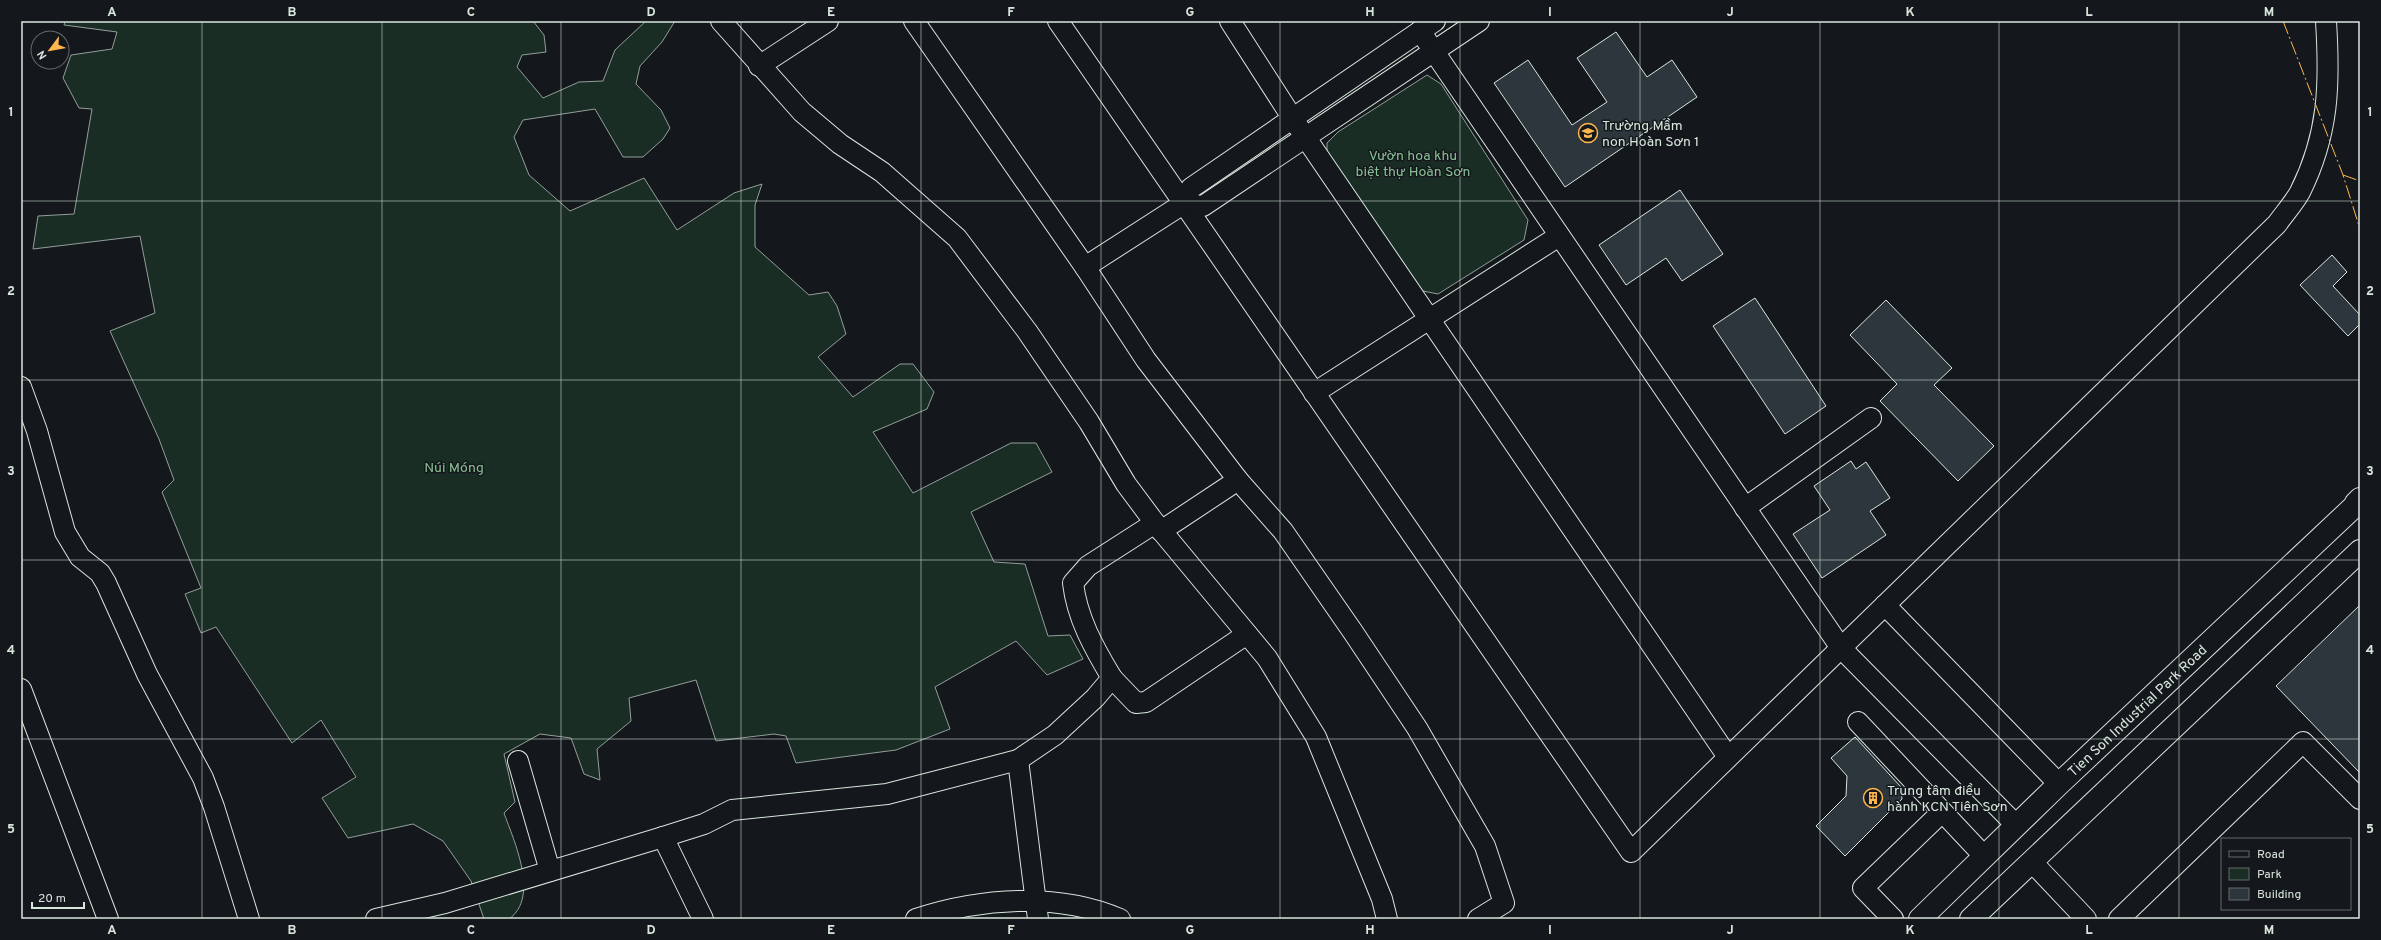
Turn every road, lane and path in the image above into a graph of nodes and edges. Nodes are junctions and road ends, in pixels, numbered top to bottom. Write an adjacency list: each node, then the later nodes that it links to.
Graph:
1 (721, 21): 10 (street)
2 (828, 21): 10 (street)
3 (914, 21): 15 (street)
4 (1058, 21): 13 (street)
5 (1230, 21): 11 (street)
6 (1479, 21): 9 (street)
7 (2326, 21): 25 (street)
8 (1428, 26): 9 (street); 11 (street)
9 (1433, 52): 12 (street); 14 (street)
10 (759, 66): 23 (street)
11 (1293, 118): 12 (street); 13 (street)
12 (1305, 138): 13 (street); 16 (street)
13 (1183, 204): 15 (street); 18 (street)
14 (1559, 236): 16 (street); 22 (street)
15 (1084, 268): 20 (street)
16 (1429, 320): 18 (street); 31 (street)
17 (21, 387): 45 (street)
18 (1314, 393): 31 (street)
19 (1871, 418): 22 (street)
20 (1238, 480): 23 (street); 51 (street)
21 (2359, 501): 34 (main road, Tien Son Industrial Park Road)
22 (1745, 508): 27 (street)
23 (1158, 527): 26 (street); 28 (street)
24 (2360, 551): 40 (main road)
25 (1884, 605): 27 (street); 34 (street)
26 (1247, 634): 28 (street); 50 (street)
27 (1841, 648): 31 (street); 37 (street)
28 (1112, 678): 32 (street)
29 (21, 689): 44 (street)
30 (1858, 722): 36 (street)
31 (1728, 758)
32 (1018, 760): 38 (street); 42 (street)
33 (518, 761): 41 (street)
34 (2058, 784): 37 (main road, Tien Son Industrial Park Road)
35 (2360, 799): 56 (street)
36 (1942, 812): 39 (street); 52 (street)
37 (2016, 825): 39 (main road, Tien Son Industrial Park Road)
38 (663, 837): 41 (street); 47 (street)
39 (1984, 856): 53 (main road, Tien Son Industrial Park Road)
40 (2032, 862): 54 (main road); 55 (street)
41 (550, 871): 43 (street)
42 (1037, 910): 48 (street); 49 (street)
43 (447, 911): 46 (street)
44 (108, 919)
45 (249, 919)
46 (376, 919)
47 (703, 919)
48 (916, 919)
49 (1120, 919)
50 (1387, 919)
51 (1478, 919)
52 (1893, 919)
53 (1921, 919)
54 (1971, 919)
55 (2086, 919)
56 (2119, 919)

